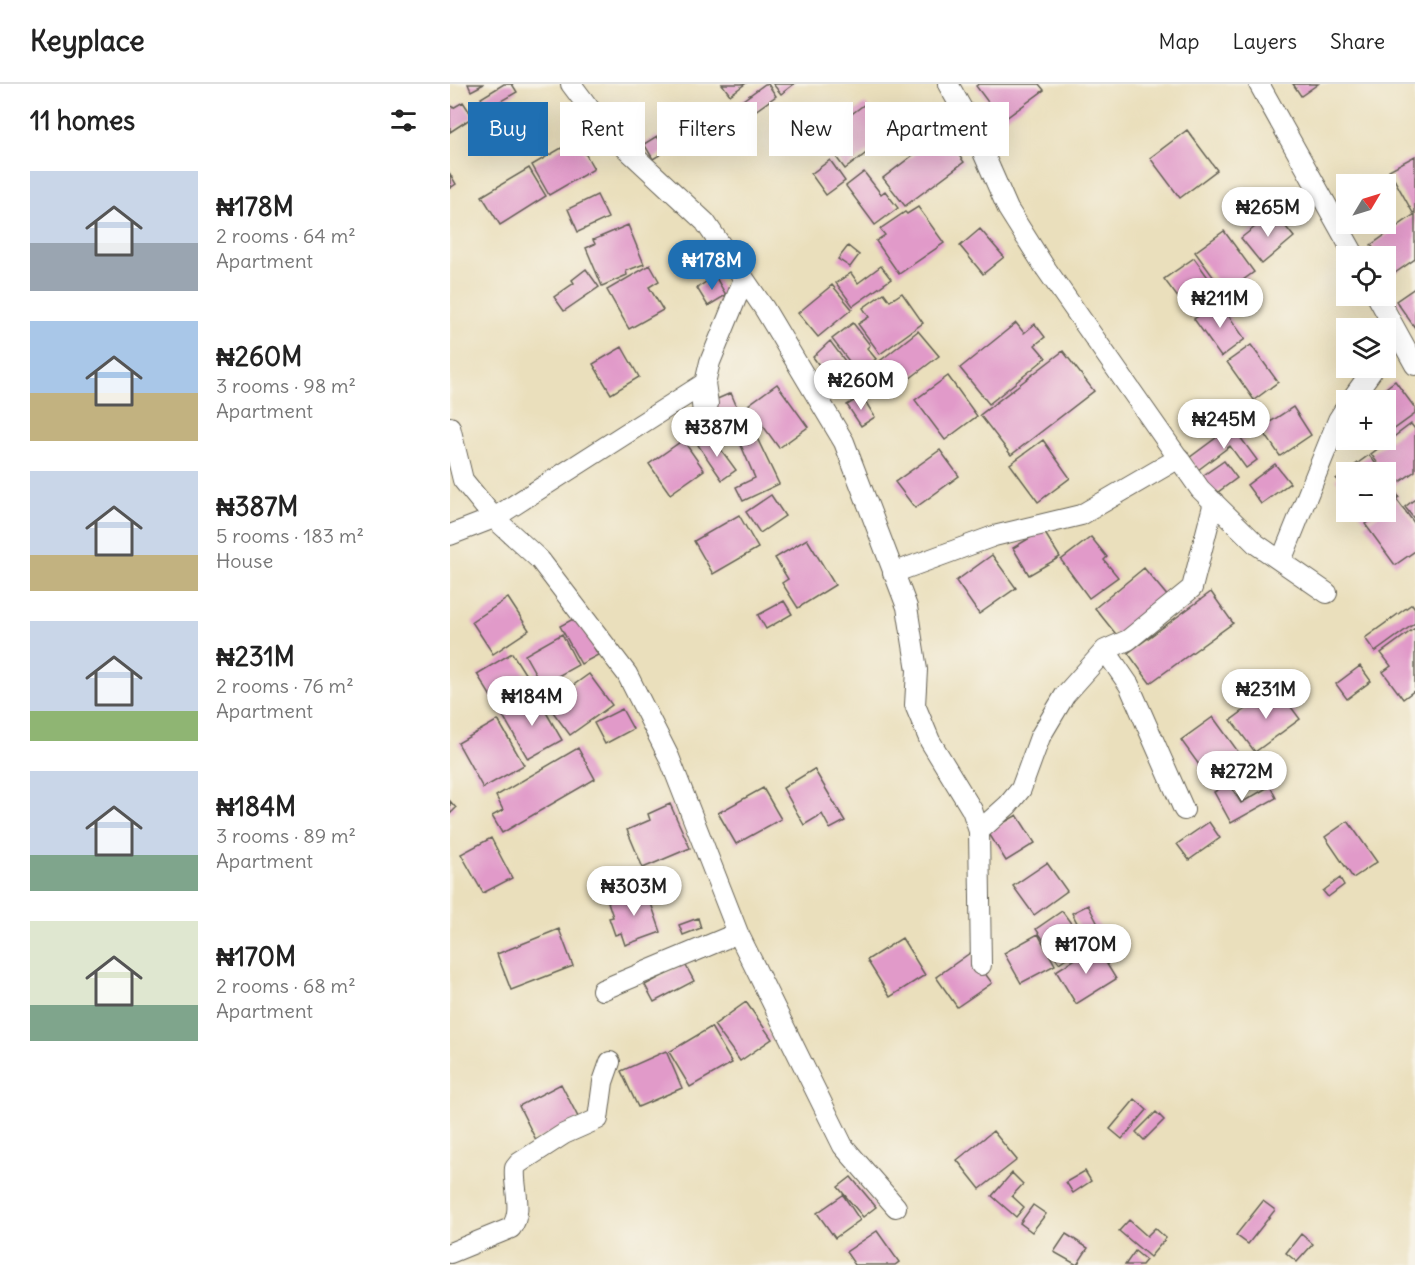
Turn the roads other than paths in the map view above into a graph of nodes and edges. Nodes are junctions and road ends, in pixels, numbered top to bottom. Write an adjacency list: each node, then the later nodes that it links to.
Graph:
1 (571, 84): 5 (street)
2 (948, 84): 13 (street)
3 (1259, 84): 4 (street)
4 (1349, 246)
5 (744, 279): 9 (street); 18 (street)
6 (1382, 306): 7 (street)
7 (1397, 333): 8 (street)
8 (1415, 365)
9 (705, 383): 10 (street); 15 (street)
10 (710, 424)
11 (1336, 425): 17 (street)
12 (450, 427): 15 (street)
13 (1179, 458): 14 (street); 18 (street)
14 (1214, 502): 17 (street); 20 (street)
15 (494, 518): 16 (street); 23 (street)
16 (450, 535)
17 (1281, 561): 19 (street)
18 (893, 573): 22 (street)
19 (1327, 593)
20 (1105, 650): 21 (street); 22 (street)
21 (1184, 810)
22 (979, 831): 24 (street)
23 (738, 933): 25 (street); 27 (street)
24 (981, 965)
25 (602, 990)
26 (610, 1062): 28 (street)
27 (896, 1207)
28 (450, 1253)

